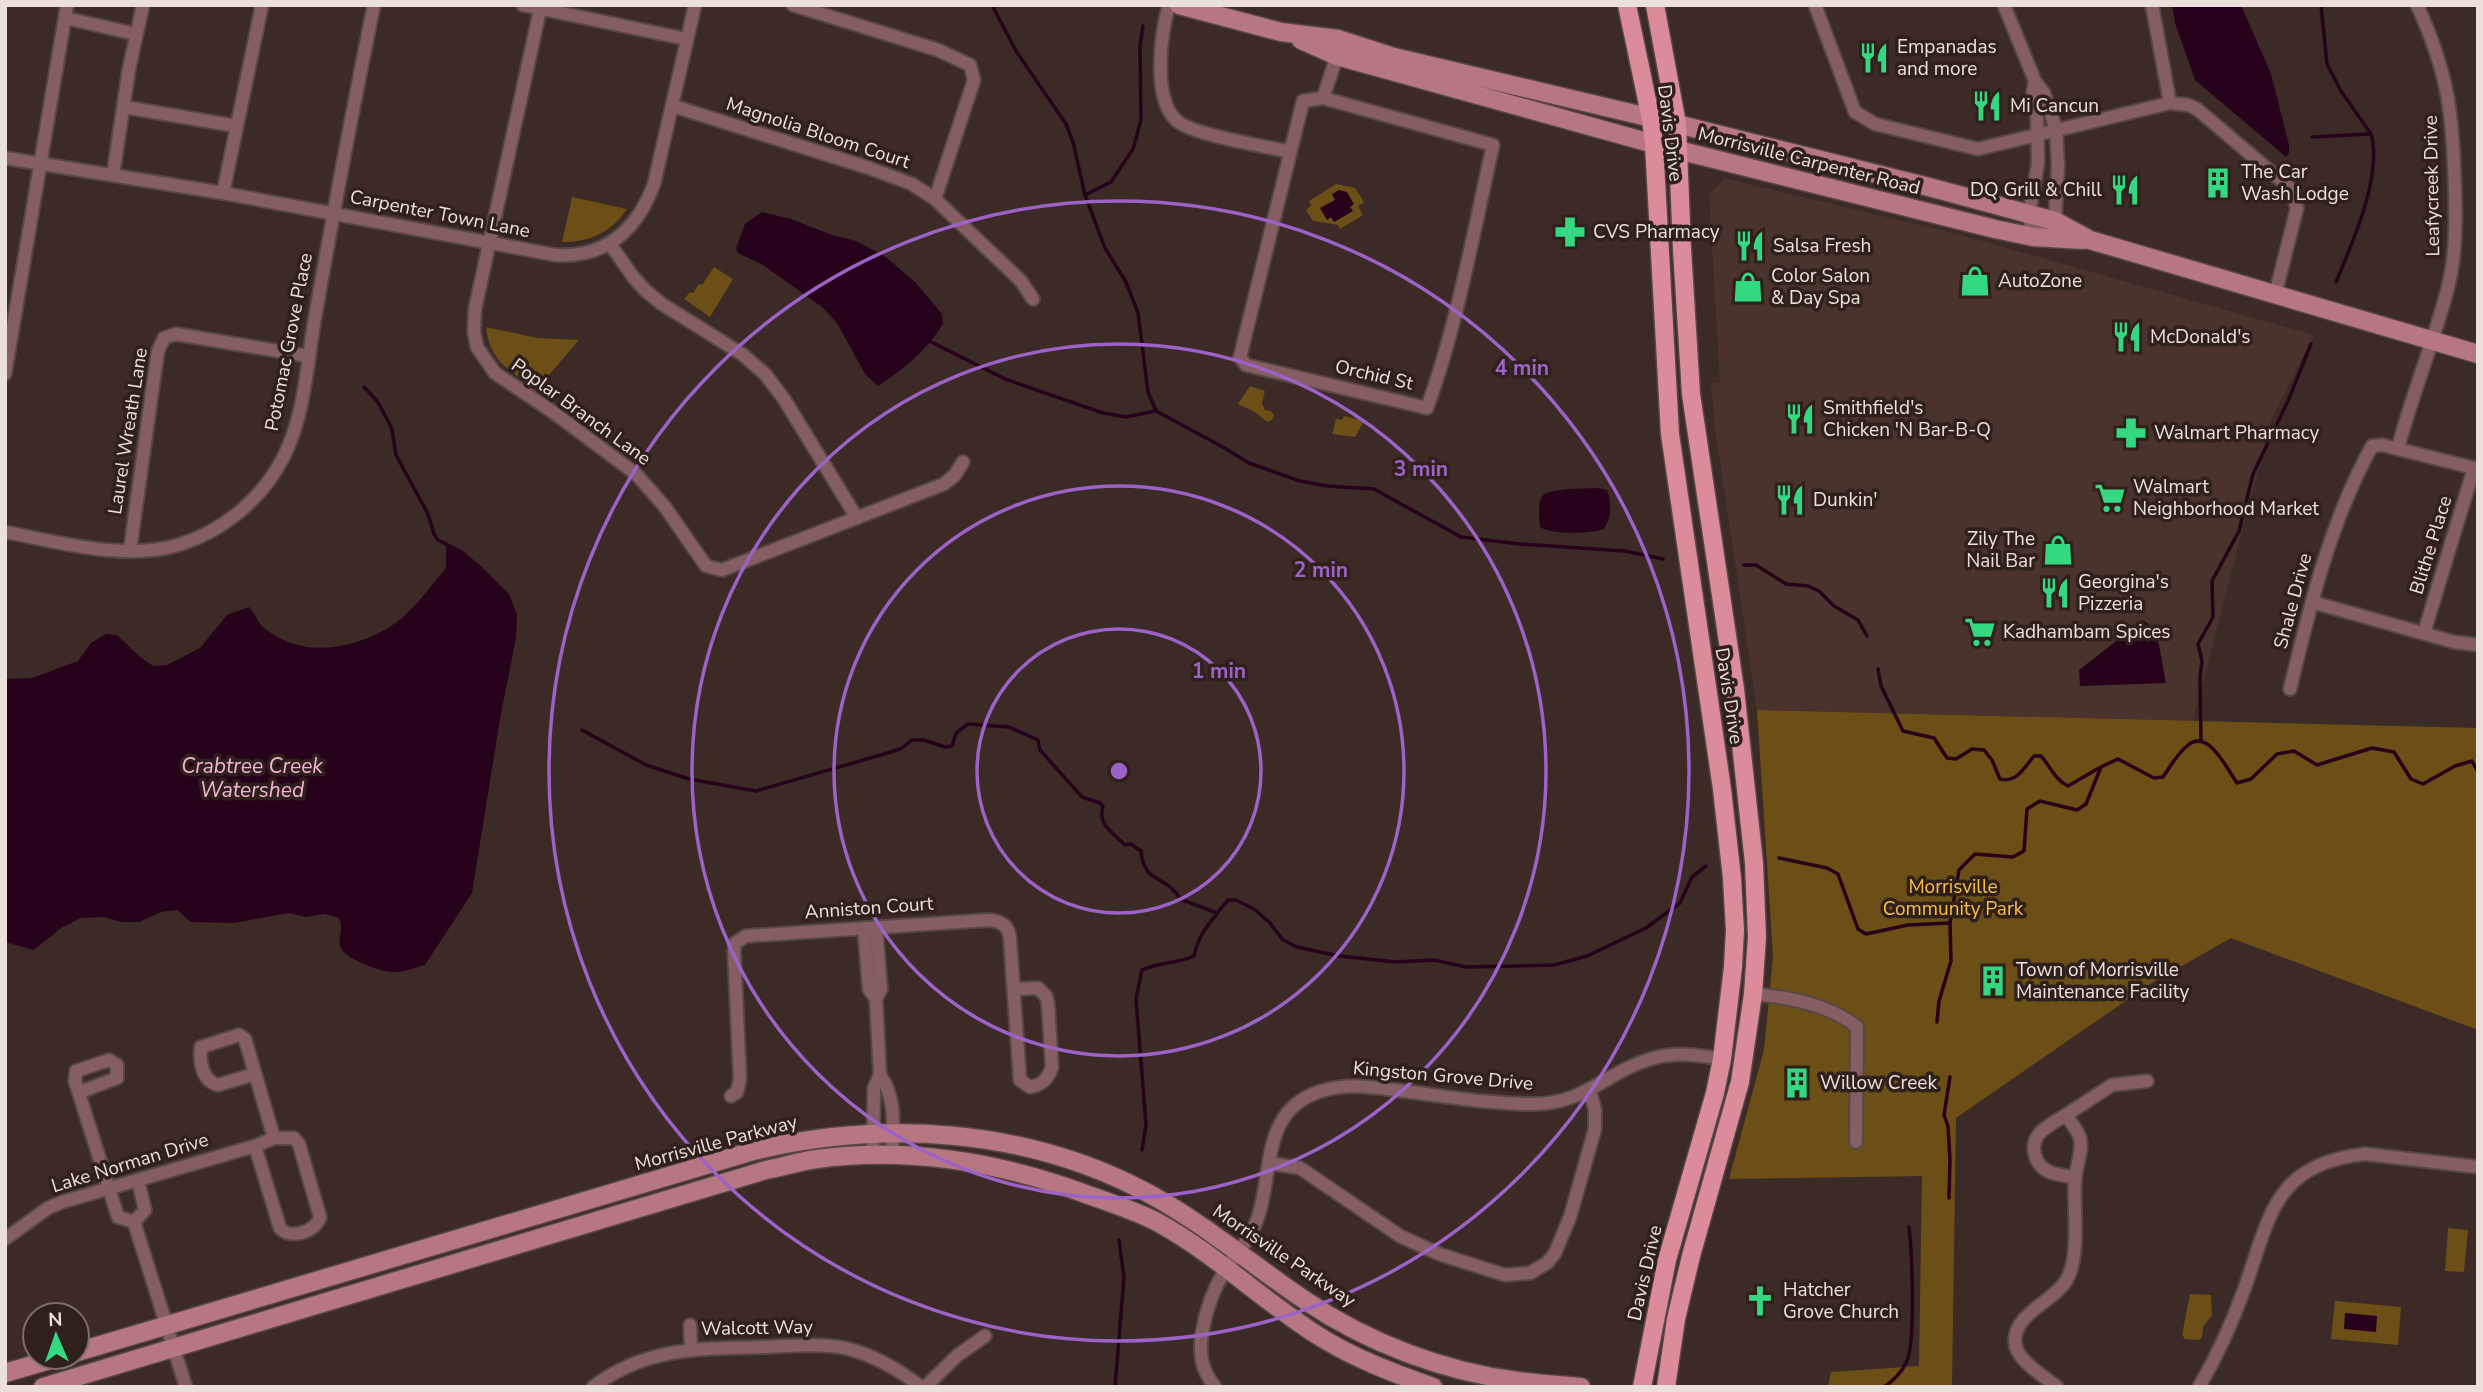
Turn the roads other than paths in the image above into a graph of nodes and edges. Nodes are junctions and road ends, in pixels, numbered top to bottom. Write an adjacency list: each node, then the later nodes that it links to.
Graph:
1 (143, 5): 18 (street)
2 (262, 5): 28 (street)
3 (374, 5): 39 (street, Potomac Grove Place)
4 (523, 5): 15 (street)
5 (695, 5): 19 (street, Carpenter Town Lane)
6 (793, 5): 38 (street)
7 (1170, 5): 33 (street)
8 (1179, 5): 17 (main road, Morrisville Carpenter Road)
9 (1627, 5): 26 (main road, Davis Drive)
10 (1655, 5): 27 (main road, Davis Drive)
11 (1815, 5): 30 (street)
12 (2004, 5): 21 (street)
13 (2152, 5): 23 (street)
14 (2417, 5): 48 (street, Leafycreek Drive)
15 (541, 7): 19 (street); 44 (street, Poplar Branch Lane)
16 (66, 12): 18 (street); 35 (street)
17 (1281, 32): 20 (main road, Morrisville Carpenter Road); 26 (main road, Morrisville Carpenter Road)
18 (136, 34): 25 (street)
19 (686, 38): 24 (street, Carpenter Town Lane)
20 (1337, 56): 22 (street); 31 (main road, Morrisville Carpenter Road)
21 (2035, 81): 29 (street); 30 (street)
22 (1323, 97): 33 (street, Orchid St); 33 (street, Orchid St)
23 (2170, 103): 29 (street); 46 (street)
24 (673, 106): 38 (street, Magnolia Bloom Court); 45 (street, Carpenter Town Lane)
25 (124, 107): 28 (street); 36 (street)
26 (1651, 119): 27 (main road, Morrisville Carpenter Road); 31 (main road, Davis Drive)
27 (1677, 124): 32 (main road, Davis Drive); 40 (main road, Morrisville Carpenter Road)
28 (236, 126): 37 (street)
29 (2056, 129): 30 (street); 41 (street)
30 (2038, 134): 40 (street)
31 (1654, 144): 32 (main road, Morrisville Carpenter Road); 65 (main road, Davis Drive)
32 (1679, 151): 42 (main road, Morrisville Carpenter Road); 64 (main road, Davis Drive)
33 (1290, 152)
34 (5, 158): 35 (street, Carpenter Town Lane)
35 (41, 164): 36 (street, Carpenter Town Lane); 51 (street)
36 (113, 175): 37 (street, Carpenter Town Lane)
37 (223, 193): 39 (street, Carpenter Town Lane)
38 (935, 199): 47 (street, Magnolia Bloom Court)
39 (332, 213): 44 (street, Carpenter Town Lane); 50 (street, Potomac Grove Place)
40 (2029, 215): 41 (main road, Morrisville Carpenter Road); 42 (street)
41 (2055, 221): 42 (street); 43 (main road, Morrisville Carpenter Road)
42 (2033, 237): 43 (main road, Morrisville Carpenter Road)
43 (2090, 240): 46 (main road, Morrisville Carpenter Road)
44 (489, 243): 45 (street, Carpenter Town Lane); 55 (street, Poplar Branch Lane)
45 (610, 244): 55 (street)
46 (2275, 295): 48 (main road, Morrisville Carpenter Road)
47 (1033, 299)
48 (2431, 340): 49 (main road, Morrisville Carpenter Road); 52 (street, Leafycreek Drive)
49 (2478, 354)
50 (308, 356): 57 (street, Potomac Grove Place); 57 (street, Laurel Wreath Lane)
51 (5, 374)
52 (2398, 448): 54 (street); 58 (street, Shale Drive)
53 (963, 462): 55 (street, Poplar Branch Lane)
54 (2476, 468): 59 (street, Blithe Place)
55 (857, 518)
56 (5, 532): 57 (street, Potomac Grove Place)
57 (130, 551)
58 (2312, 602): 59 (street); 61 (street, Shale Drive)
59 (2424, 634): 60 (street)
60 (2478, 645)
61 (2290, 689)
62 (870, 927): 63 (street, Anniston Court); 67 (street); 71 (street, Anniston Court)
63 (1014, 989): 63 (street)
64 (1753, 994): 76 (street); 103 (main road, Davis Drive)
65 (1722, 1059): 69 (street, Kingston Grove Drive); 102 (main road, Davis Drive)
66 (255, 1074): 66 (street); 75 (street)
67 (880, 1075): 73 (street); 74 (street)
68 (2147, 1081): 72 (street)
69 (1590, 1091): 80 (street, Kingston Grove Drive); 80 (street)
70 (79, 1092): 84 (street)
71 (731, 1096)
72 (2066, 1115): 82 (street); 82 (street)
73 (892, 1132): 74 (main road, Morrisville Parkway); 79 (street); 87 (main road, Morrisville Parkway)
74 (874, 1133): 78 (street); 89 (main road, Morrisville Parkway)
75 (274, 1138): 77 (street, Lake Norman Drive); 77 (street)
76 (1856, 1142)
77 (255, 1146): 83 (street, Lake Norman Drive)
78 (873, 1155): 79 (main road, Morrisville Parkway); 92 (main road, Morrisville Parkway)
79 (892, 1155): 88 (main road, Morrisville Parkway)
80 (1269, 1163): 87 (street, Kingston Grove Drive)
81 (2478, 1167): 105 (street)
82 (2075, 1177): 104 (street)
83 (138, 1180): 84 (street, Lake Norman Drive); 85 (street)
84 (108, 1188): 85 (street); 86 (street, Lake Norman Drive)
85 (134, 1222): 89 (street)
86 (5, 1239)
87 (1240, 1252): 88 (street, Kingston Grove Drive); 101 (main road, Morrisville Parkway)
88 (1227, 1269): 99 (street, Kingston Grove Drive); 100 (main road, Morrisville Parkway)
89 (167, 1325): 92 (street); 93 (main road, Morrisville Parkway)
90 (690, 1325): 94 (street)
91 (985, 1336): 98 (street)
92 (173, 1347): 95 (main road, Morrisville Parkway); 96 (street)
93 (91, 1348)
94 (691, 1349): 97 (street, Walcott Way); 98 (street, Walcott Way)
95 (43, 1387)
96 (186, 1387)
97 (593, 1387)
98 (923, 1387)
99 (1215, 1387)
100 (1433, 1387)
101 (1581, 1387)
102 (1642, 1387)
103 (1666, 1387)
104 (2057, 1387)
105 (2199, 1387)

